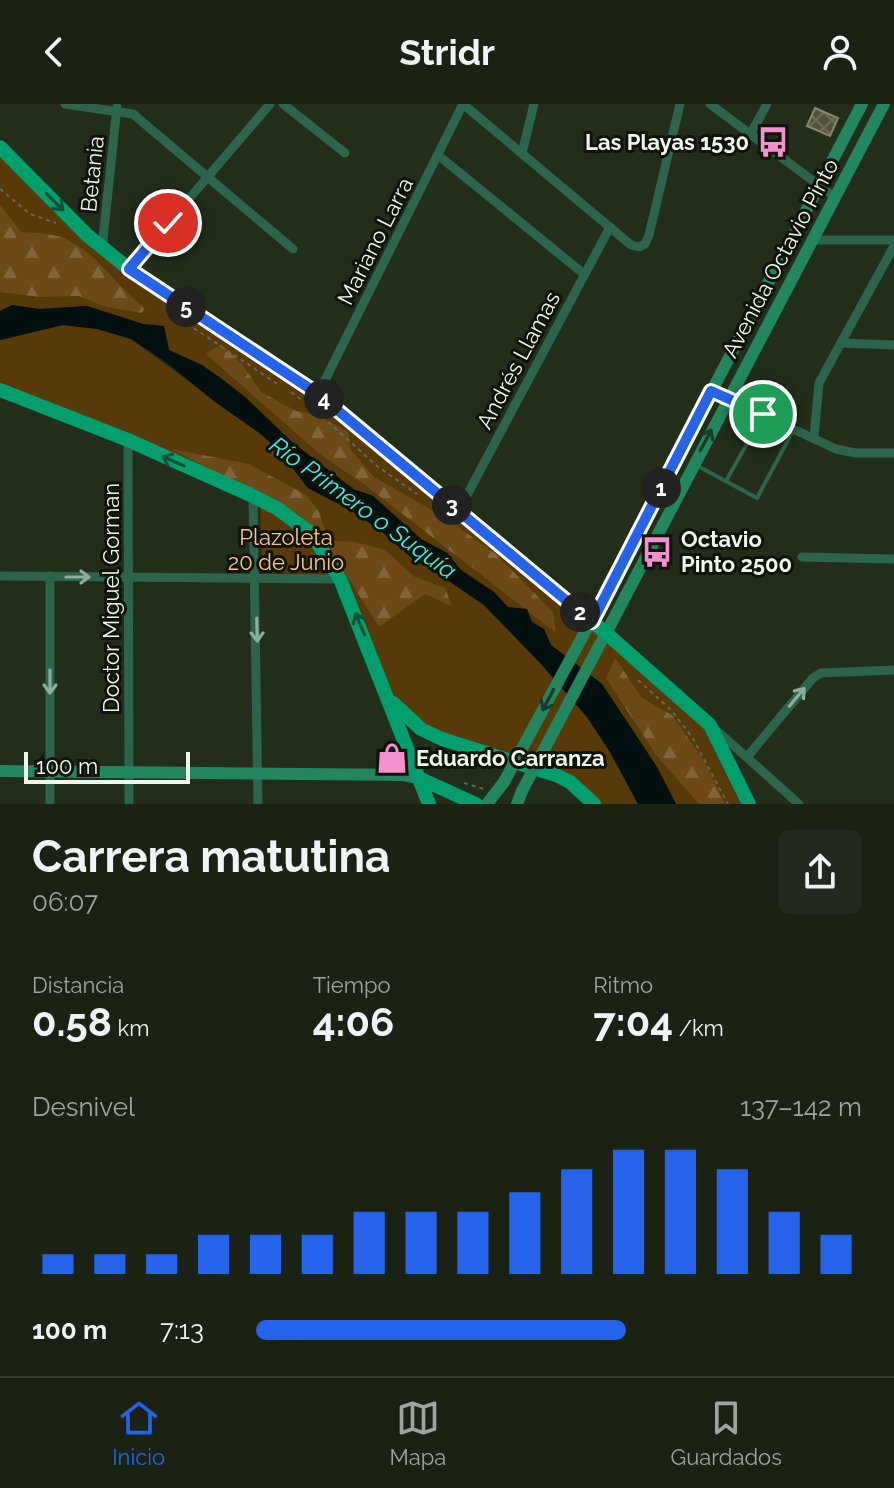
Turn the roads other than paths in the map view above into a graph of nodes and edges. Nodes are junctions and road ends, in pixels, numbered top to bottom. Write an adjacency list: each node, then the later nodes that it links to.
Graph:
1 (65, 104): 12 (street)
2 (130, 104): 12 (street)
3 (270, 104): 18 (street)
4 (283, 104): 15 (street)
5 (463, 104): 16 (street); 17 (street, Mariano Larra)
6 (534, 104): 16 (street)
7 (680, 104): 21 (street)
8 (710, 104): 13 (street)
9 (767, 104): 13 (street)
10 (862, 104): 19 (main road, Avenida Octavio Pinto)
11 (884, 104): 20 (main road, Avenida Octavio Pinto)
12 (117, 107): 18 (street); 25 (street, Betania)
13 (751, 133): 19 (street)
14 (0, 147): 25 (main road, one-way to 25)
15 (345, 153)
16 (522, 153): 21 (street)
17 (439, 156): 28 (street); 33 (street, Mariano Larra)
18 (208, 177): 26 (street); 27 (street)
19 (820, 186): 20 (street); 32 (main road, Avenida Octavio Pinto)
20 (836, 198): 22 (main road, Avenida Octavio Pinto)
21 (610, 227): 28 (street, Andrés Llamas)
22 (813, 240): 23 (street); 34 (main road, Avenida Octavio Pinto)
23 (894, 240)
24 (894, 246): 29 (street)
25 (102, 249): 27 (main road)
26 (293, 249)
27 (129, 269): 33 (main road)
28 (584, 274): 43 (street, Andrés Llamas)
29 (841, 343): 30 (street); 37 (street)
30 (894, 345)
31 (0, 390): 38 (main road)
32 (711, 391): 34 (street); 51 (main road, Avenida Octavio Pinto)
33 (318, 394): 43 (main road)
34 (729, 398): 35 (street); 40 (main road, Avenida Octavio Pinto, one-way to 34)
35 (763, 414): 36 (street); 41 (lane)
36 (794, 429): 37 (street); 41 (lane)
37 (814, 437): 39 (street)
38 (128, 440): 42 (main road, one-way to 38); 48 (street, Doctor Miguel Gorman)
39 (894, 453)
40 (694, 464): 41 (lane); 52 (main road, Avenida Octavio Pinto)
41 (726, 481)
42 (253, 496): 49 (street); 50 (main road)
43 (459, 510): 51 (main road)
44 (802, 557): 45 (street)
45 (894, 559)
46 (0, 576): 47 (street)
47 (50, 576): 48 (street, one-way to 48); 58 (street, one-way to 58)
48 (128, 577): 49 (street); 59 (street, Doctor Miguel Gorman)
49 (257, 579): 50 (street); 60 (street, one-way to 60)
50 (340, 579): 54 (main road, one-way to 50)
51 (588, 627): 52 (main road); 67 (main road, Avenida Octavio Pinto, one-way to 67, bridge)
52 (603, 639): 55 (main road); 68 (main road, Avenida Octavio Pinto, bridge)
53 (894, 670): 56 (street, one-way to 53)
54 (388, 697): 61 (main road); 69 (main road)
55 (710, 725): 56 (street); 70 (main road)
56 (747, 757): 71 (street)
57 (0, 771): 58 (main road)
58 (50, 771): 59 (main road); 62 (street)
59 (129, 771): 60 (main road); 63 (street, Doctor Miguel Gorman)
60 (259, 772): 61 (main road); 64 (street)
61 (421, 779): 65 (main road); 66 (main road)
62 (50, 804)
63 (129, 804)
64 (258, 804)
65 (429, 804)
66 (476, 804)
67 (487, 804)
68 (517, 804)
69 (594, 804)
70 (749, 804)
71 (799, 804)

